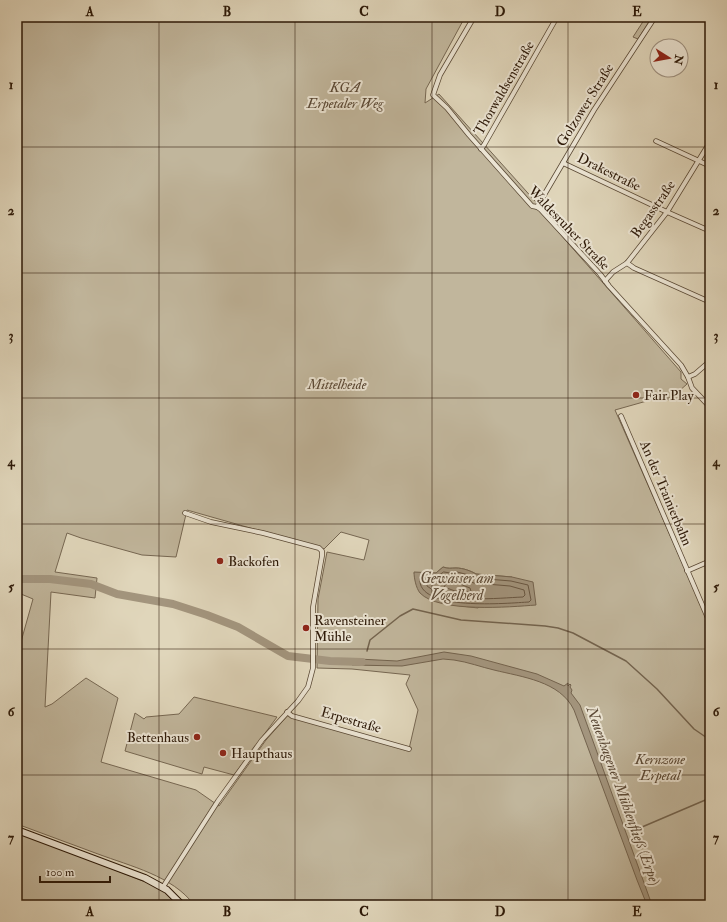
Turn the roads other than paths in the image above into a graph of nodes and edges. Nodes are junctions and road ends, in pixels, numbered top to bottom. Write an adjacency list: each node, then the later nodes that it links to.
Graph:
1 (474, 17): 6 (street, Waldesruher Straße)
2 (557, 17): 6 (street, Thorwaldsenstraße)
3 (655, 17): 8 (street, Golzower Straße)
4 (656, 141): 7 (street)
5 (710, 142): 7 (street, Begasstraße)
6 (481, 149): 10 (street, Waldesruher Straße)
7 (698, 161): 9 (street); 11 (street, Begasstraße)
8 (563, 162): 10 (street, Golzower Straße); 11 (street, Drakestraße)
9 (710, 166)
10 (537, 207): 14 (street, Waldesruher Straße)
11 (667, 212): 12 (street, Drakestraße); 13 (street, Begasstraße)
12 (710, 231)
13 (627, 263): 14 (street, Begasstraße); 15 (street)
14 (605, 281): 17 (street, Waldesruher Straße)
15 (710, 302)
16 (710, 361): 17 (street)
17 (688, 377): 18 (street, Waldesruher Straße)
18 (710, 407)
19 (621, 416): 22 (street, An der Trainierbahn)
20 (185, 513): 24 (street)
21 (710, 561): 22 (street)
22 (687, 571): 23 (street, An der Trainierbahn)
23 (710, 623)
24 (287, 712): 25 (street, Erpestraße); 27 (street)
25 (409, 749)
26 (17, 830): 27 (main road)
27 (163, 887): 28 (main road)
28 (182, 905)

